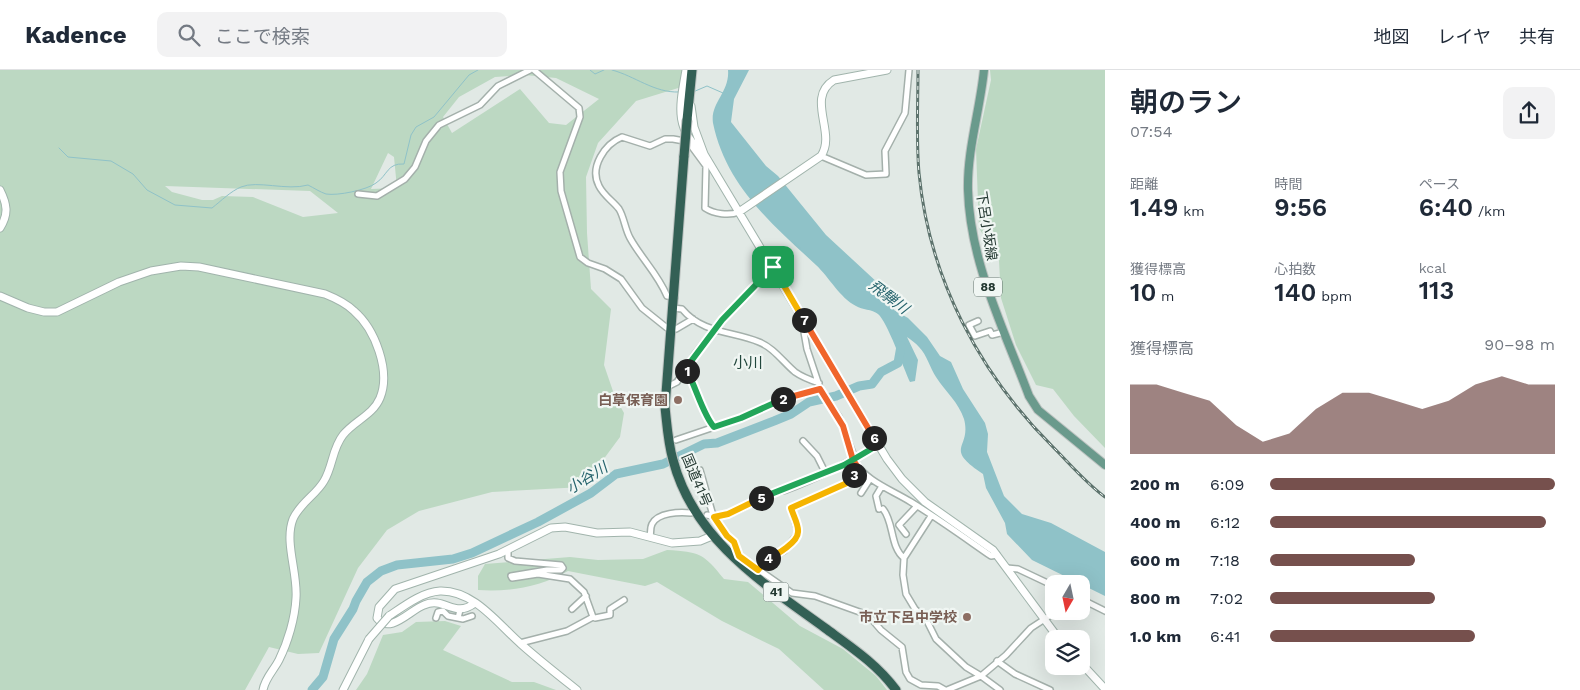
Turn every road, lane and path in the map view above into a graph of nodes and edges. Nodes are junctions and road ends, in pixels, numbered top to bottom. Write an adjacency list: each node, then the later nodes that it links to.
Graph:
1 (530, 70): 13 (street)
2 (534, 70): 23 (street)
3 (686, 70): 10 (street)
4 (692, 70): 9 (highway, 国道41号 / 41)
5 (887, 70): 8 (street)
6 (909, 70): 11 (street)
7 (984, 70): 26 (main road, 下呂小坂線 / 88)
8 (859, 73): 11 (street)
9 (689, 92): 10 (street); 18 (highway, 国道41号 / 41, bridge)
10 (704, 154): 14 (street)
11 (821, 156): 14 (street)
12 (0, 190): 15 (street)
13 (358, 194)
14 (742, 210): 16 (street); 18 (street)
15 (0, 228)
16 (773, 267): 22 (street); 25 (street)
17 (0, 296): 74 (street)
18 (675, 297): 19 (highway, 国道41号 / 41)
19 (673, 308): 20 (street); 28 (highway, 国道41号 / 41)
20 (693, 319): 24 (street); 25 (street)
21 (978, 321): 26 (street)
22 (807, 325): 29 (street); 33 (street)
23 (667, 328)
24 (676, 329)
25 (715, 331): 27 (street); 29 (street)
26 (1004, 332): 35 (main road, 下呂小坂線 / 88)
27 (686, 368): 28 (street); 30 (street)
28 (666, 387): 50 (highway, 国道41号 / 41)
29 (820, 388): 30 (street); 34 (street)
30 (714, 427): 31 (street)
31 (676, 440)
32 (804, 441): 38 (street)
33 (878, 445): 34 (street); 52 (street)
34 (854, 459): 36 (street); 38 (street)
35 (1105, 465)
36 (859, 469): 39 (street); 55 (street)
37 (700, 470): 46 (street)
38 (825, 472): 46 (street)
39 (870, 478): 40 (street); 41 (street)
40 (882, 486): 42 (street); 53 (street)
41 (861, 493)
42 (917, 506): 45 (street); 47 (street)
43 (691, 513): 49 (street)
44 (707, 515): 46 (street)
45 (931, 516): 52 (street); 53 (street)
46 (714, 517): 48 (street)
47 (906, 534)
48 (727, 536): 50 (street); 55 (street)
49 (650, 537): 50 (street); 51 (street)
50 (715, 540): 77 (highway, 国道41号 / 41)
51 (508, 550): 57 (street); 63 (street)
52 (997, 555): 54 (street)
53 (904, 558): 72 (street)
54 (1007, 568): 56 (street); 67 (street)
55 (758, 570): 78 (street)
56 (1045, 582)
57 (586, 596): 61 (street); 65 (street)
58 (624, 600): 65 (street)
59 (474, 603): 63 (street); 69 (street); 75 (street, bridge)
60 (1090, 604): 62 (street)
61 (572, 609)
62 (1105, 611)
63 (459, 614): 64 (street); 66 (street)
64 (472, 616)
65 (593, 617): 69 (street)
66 (436, 618)
67 (1043, 620): 68 (street); 70 (street)
68 (1051, 630)
69 (520, 643): 76 (street)
70 (997, 661): 72 (street); 80 (street)
71 (1090, 673): 73 (street)
72 (981, 676): 78 (street); 79 (street)
73 (1105, 689)
74 (264, 690)
75 (343, 690)
76 (577, 690)
77 (896, 690)
78 (946, 690)
79 (1000, 690)
80 (1050, 690)

